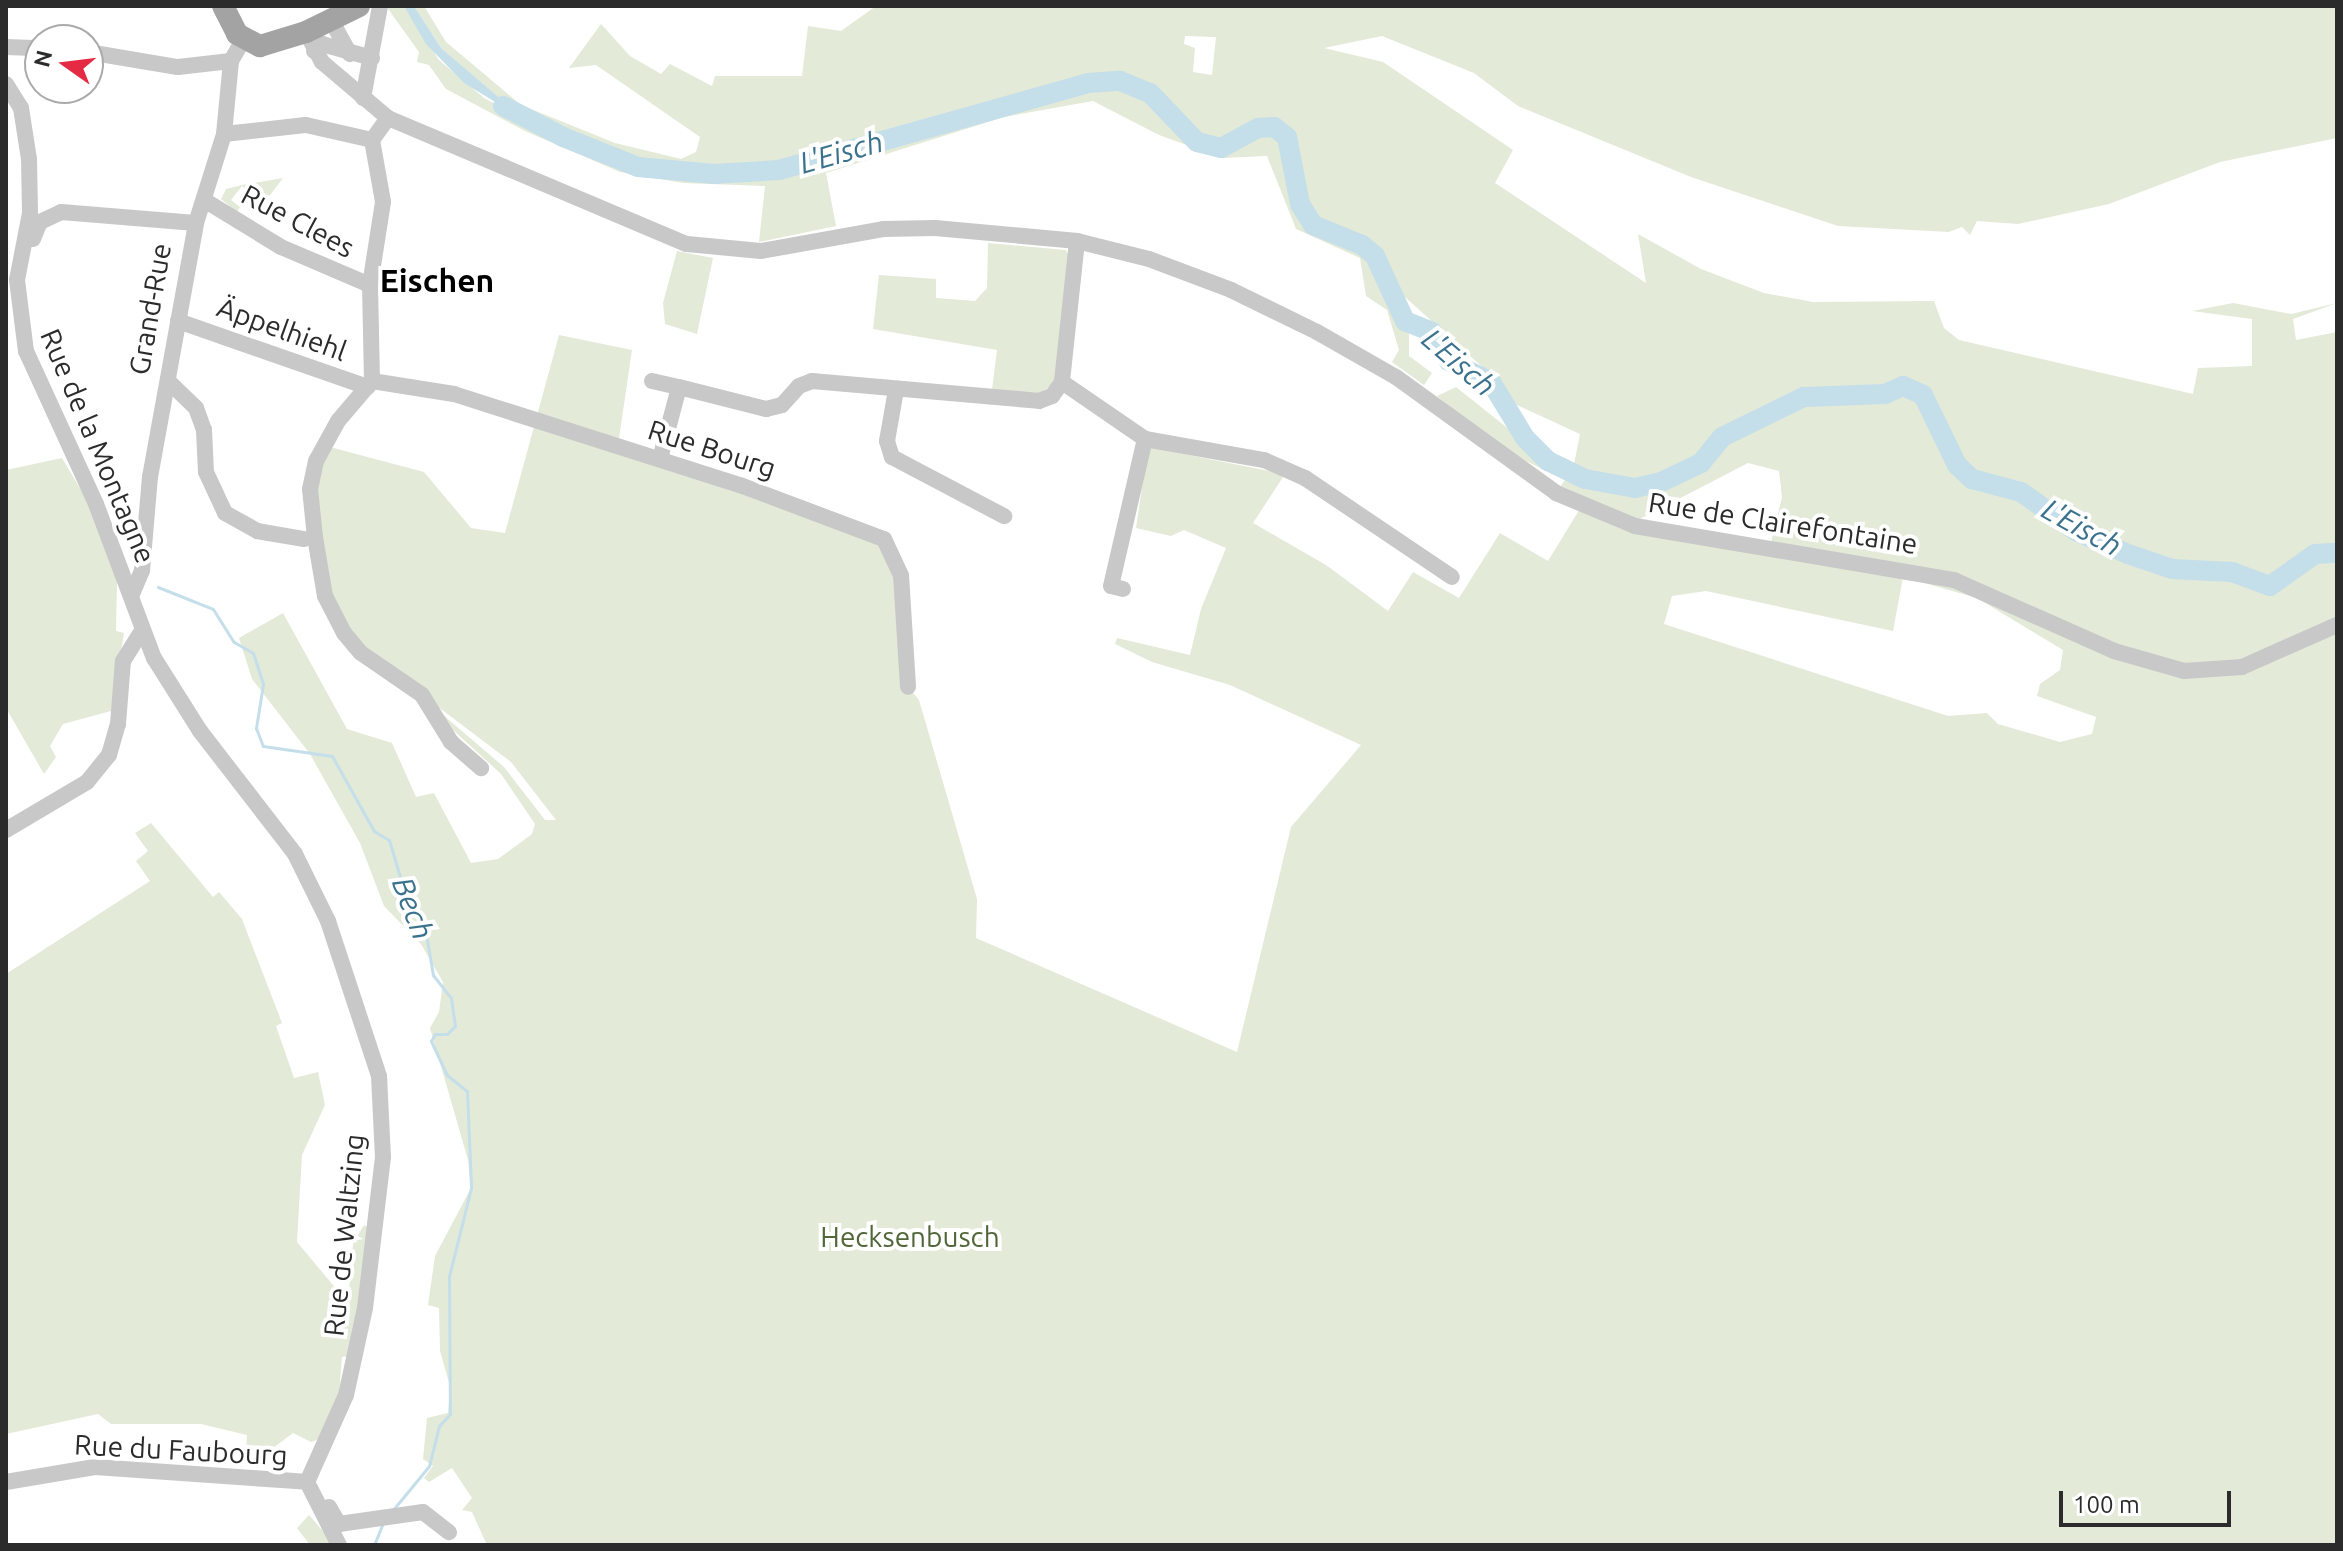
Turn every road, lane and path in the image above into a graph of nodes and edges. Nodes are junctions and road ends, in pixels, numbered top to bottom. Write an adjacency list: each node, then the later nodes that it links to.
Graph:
1 (223, 6): 5 (main road)
2 (359, 6): 4 (main road)
3 (380, 6): 9 (street)
4 (331, 20): 6 (main road); 7 (street)
5 (243, 40): 6 (main road); 10 (street, Grand-Rue)
6 (310, 42): 7 (street); 12 (street, Rue de Clairefontaine)
7 (350, 54): 9 (street)
8 (104, 55): 10 (street)
9 (372, 58): 12 (street)
10 (231, 61): 14 (street, Grand-Rue)
11 (6, 84): 19 (street, Rue de la Montagne)
12 (363, 98): 13 (street, Rue de Clairefontaine)
13 (388, 118): 15 (street); 18 (street, Rue de Clairefontaine)
14 (224, 134): 15 (street); 16 (street, Grand-Rue)
15 (372, 140): 20 (street)
16 (204, 200): 17 (street, Grand-Rue); 20 (street, Rue Clees)
17 (196, 223): 19 (street); 21 (street, Grand-Rue)
18 (1077, 241): 24 (street); 37 (street, Rue de Clairefontaine)
19 (22, 254): 35 (street, Rue de la Montagne)
20 (370, 285): 25 (street)
21 (178, 321): 22 (street, Grand-Rue); 25 (street, Äppelhiehl)
22 (168, 381): 32 (street); 35 (street, Grand-Rue)
23 (652, 381): 26 (street)
24 (1062, 382): 27 (street); 28 (street)
25 (370, 384): 29 (street, Rue Bourg); 30 (street)
26 (679, 387): 27 (street); 29 (street)
27 (896, 390): 31 (street)
28 (1145, 439): 33 (street); 34 (street)
29 (660, 459): 39 (street, Rue Bourg)
30 (311, 503): 32 (street); 36 (street)
31 (1004, 516)
32 (304, 539): 36 (street)
33 (1452, 577)
34 (1123, 589)
35 (132, 594): 38 (street, Grand-Rue)
36 (325, 596): 40 (street)
37 (2337, 625)
38 (141, 632): 41 (street); 42 (street, Rue de Waltzing)
39 (908, 687)
40 (481, 768)
41 (6, 830)
42 (310, 1476): 43 (street, Rue du Faubourg); 44 (street); 46 (street)
43 (6, 1482)
44 (339, 1524): 45 (street); 47 (street)
45 (449, 1532)
46 (339, 1545)
47 (349, 1545)

